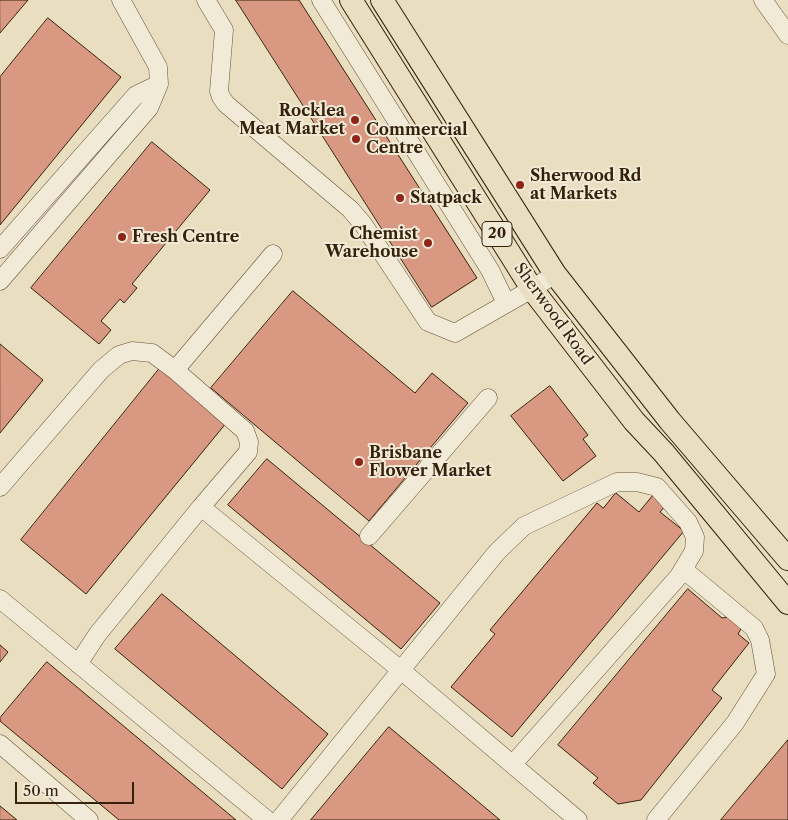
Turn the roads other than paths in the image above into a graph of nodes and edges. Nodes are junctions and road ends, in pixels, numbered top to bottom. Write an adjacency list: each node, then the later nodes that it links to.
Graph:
1 (121, 0): 8 (street)
2 (206, 0): 14 (street)
3 (321, 0): 14 (street)
4 (351, 0): 13 (main road, Sherwood Road / 20)
5 (382, 0): 11 (main road, Sherwood Road / 20)
6 (763, 0): 7 (street)
7 (788, 35)
8 (159, 84): 9 (street); 12 (street)
9 (0, 249)
10 (273, 254): 15 (street)
11 (554, 274): 13 (street); 20 (main road, Sherwood Road / 20)
12 (0, 281)
13 (532, 289): 14 (street); 23 (main road, Sherwood Road / 20)
14 (506, 303)
15 (175, 370): 17 (street); 18 (street)
16 (488, 398): 19 (street)
17 (0, 487)
18 (201, 507): 24 (street); 25 (street)
19 (369, 536)
20 (788, 559)
21 (683, 569): 25 (street); 27 (street); 32 (street)
22 (0, 599): 24 (street)
23 (788, 603)
24 (78, 664): 29 (street)
25 (402, 671): 27 (street); 30 (street)
26 (0, 744): 28 (street)
27 (513, 764): 31 (street)
28 (89, 820)
29 (267, 820)
30 (279, 820)
31 (578, 820)
32 (656, 820)

